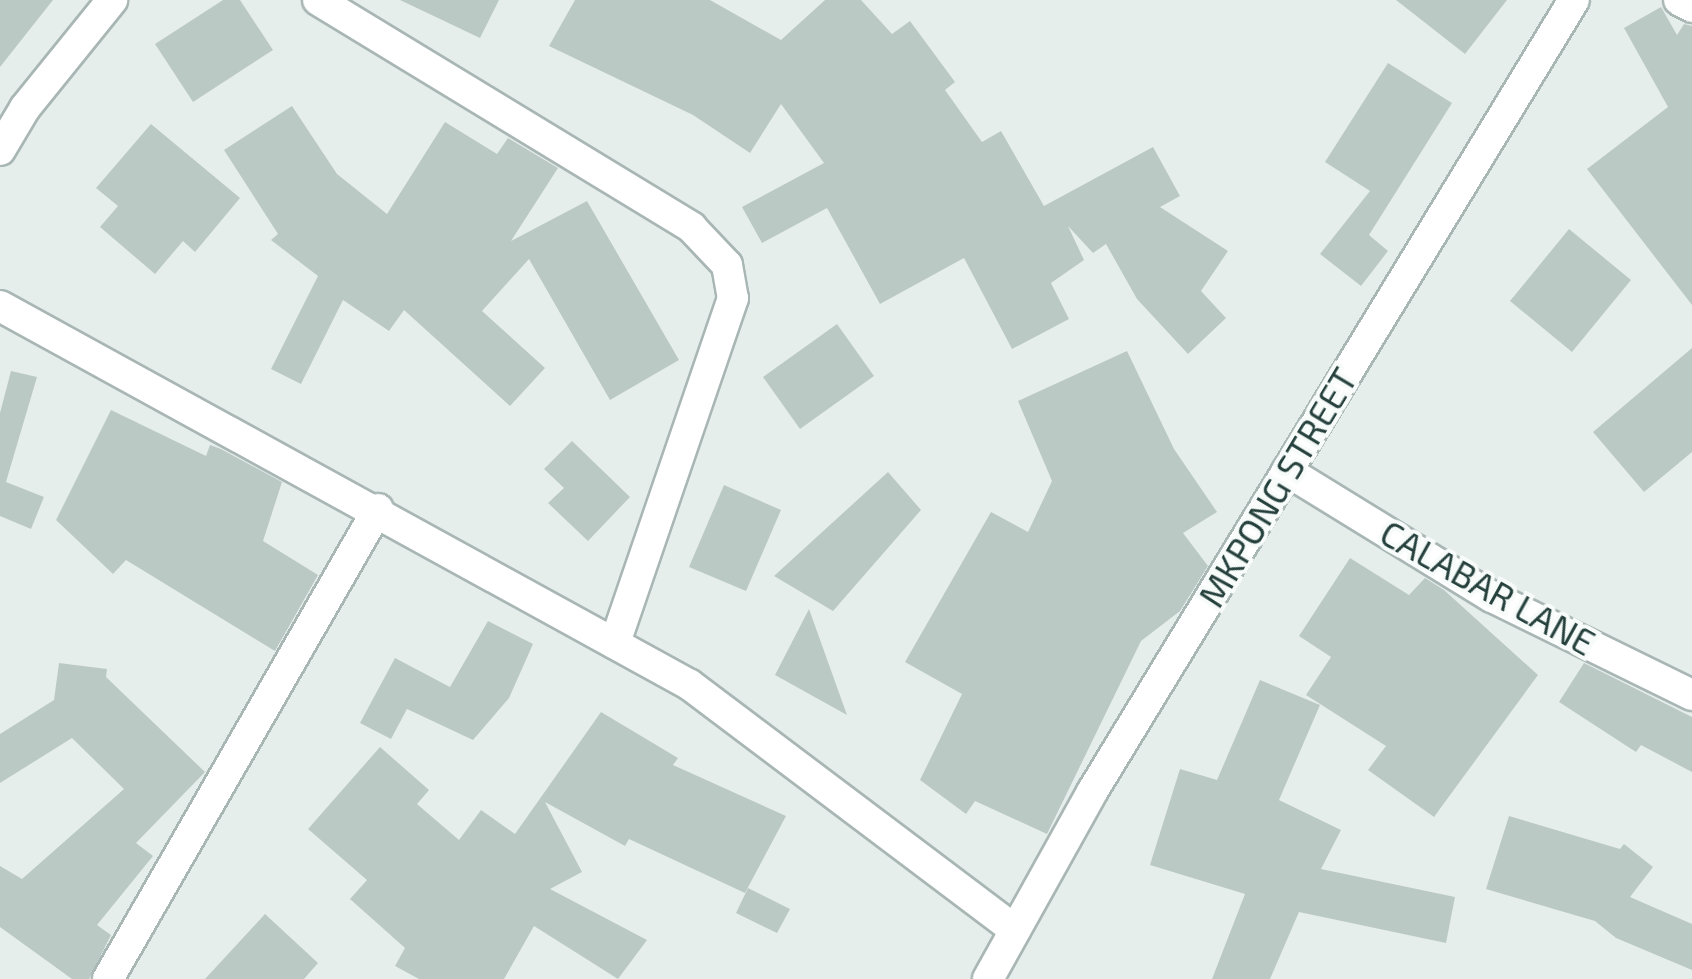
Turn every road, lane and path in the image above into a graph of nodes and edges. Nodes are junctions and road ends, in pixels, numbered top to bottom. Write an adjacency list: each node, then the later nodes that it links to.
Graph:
1 (112, 0): 6 (street)
2 (318, 0): 10 (street)
3 (1574, 0): 8 (street, MKPONG STREET)
4 (1679, 0): 5 (street)
5 (1692, 7)
6 (0, 150)
7 (0, 306): 9 (street)
8 (1288, 470): 11 (street, CALABAR LANE); 12 (street, MKPONG STREET)
9 (378, 509): 10 (street); 13 (street)
10 (615, 643): 12 (street)
11 (1692, 695)
12 (1015, 930): 14 (street, MKPONG STREET)
13 (108, 979)
14 (988, 979)

